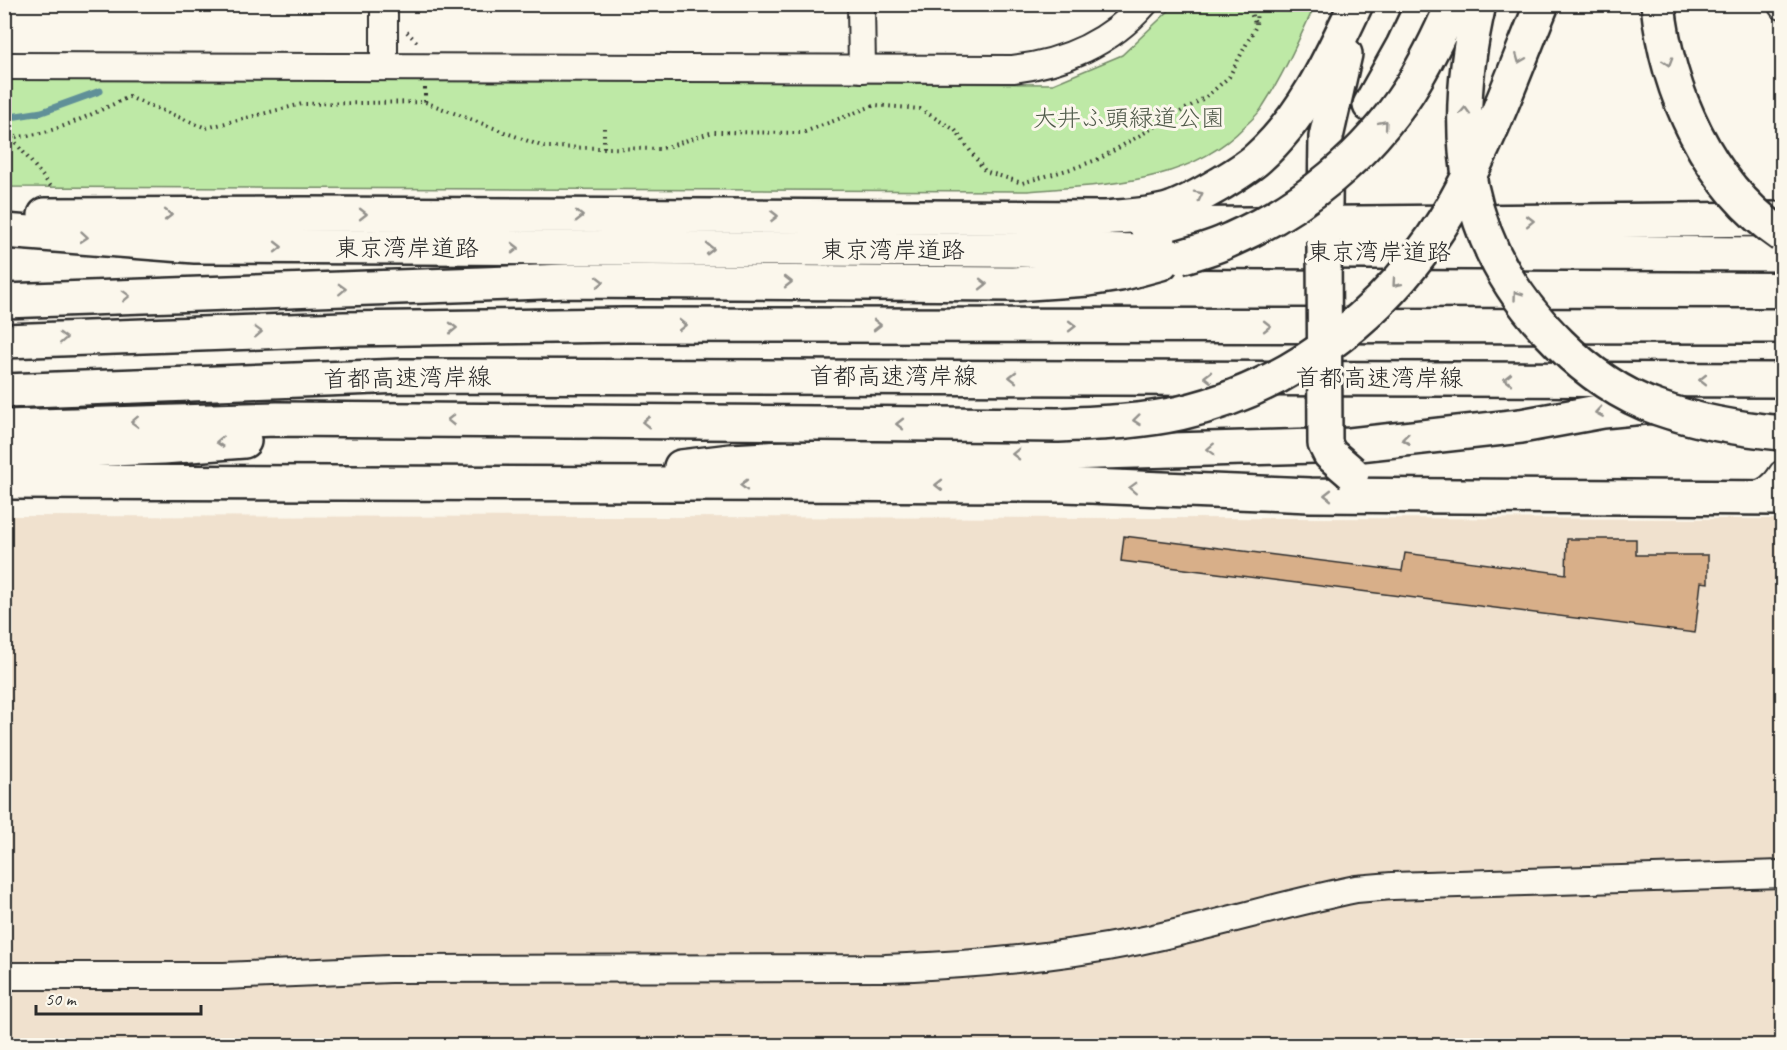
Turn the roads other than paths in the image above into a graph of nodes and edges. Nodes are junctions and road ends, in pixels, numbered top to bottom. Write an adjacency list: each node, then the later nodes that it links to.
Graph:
1 (384, 4): 12 (street)
2 (1144, 4): 13 (street)
3 (1356, 4): 15 (highway, 東京湾岸道路, one-way to 3)
4 (1362, 4): 18 (highway)
5 (1423, 4): 21 (highway, bridge)
6 (1453, 4): 21 (highway, one-way to 6, bridge)
7 (1479, 4): 30 (highway, one-way to 7, bridge)
8 (1542, 4): 28 (highway, one-way to 28, bridge)
9 (1658, 4): 19 (highway, one-way to 19, bridge)
10 (868, 10): 13 (street)
11 (4, 66): 12 (street)
12 (384, 67): 13 (street)
13 (862, 69)
14 (4, 215): 15 (highway, 東京湾岸道路, one-way to 15)
15 (1103, 218): 18 (highway)
16 (1782, 219): 18 (highway, one-way to 16)
17 (4, 231): 20 (highway, 東京湾岸道路, one-way to 20)
18 (1324, 232): 35 (highway, bridge)
19 (1782, 235)
20 (1782, 255)
21 (1180, 257): 22 (highway, one-way to 21)
22 (4, 301)
23 (1782, 326): 24 (highway, 首都高速湾岸線, one-way to 23)
24 (4, 341)
25 (1782, 380): 26 (highway, 首都高速湾岸線, one-way to 26)
26 (4, 390)
27 (1782, 395): 34 (highway, one-way to 34)
28 (404, 419): 29 (highway, one-way to 29); 31 (highway, one-way to 31)
29 (4, 427)
30 (1782, 433)
31 (4, 453)
32 (1782, 474): 36 (street)
33 (4, 482): 34 (highway)
34 (582, 484): 35 (highway, one-way to 34)
35 (1660, 497): 36 (highway)
36 (1767, 497)
37 (1782, 874): 38 (street)
38 (4, 976)

